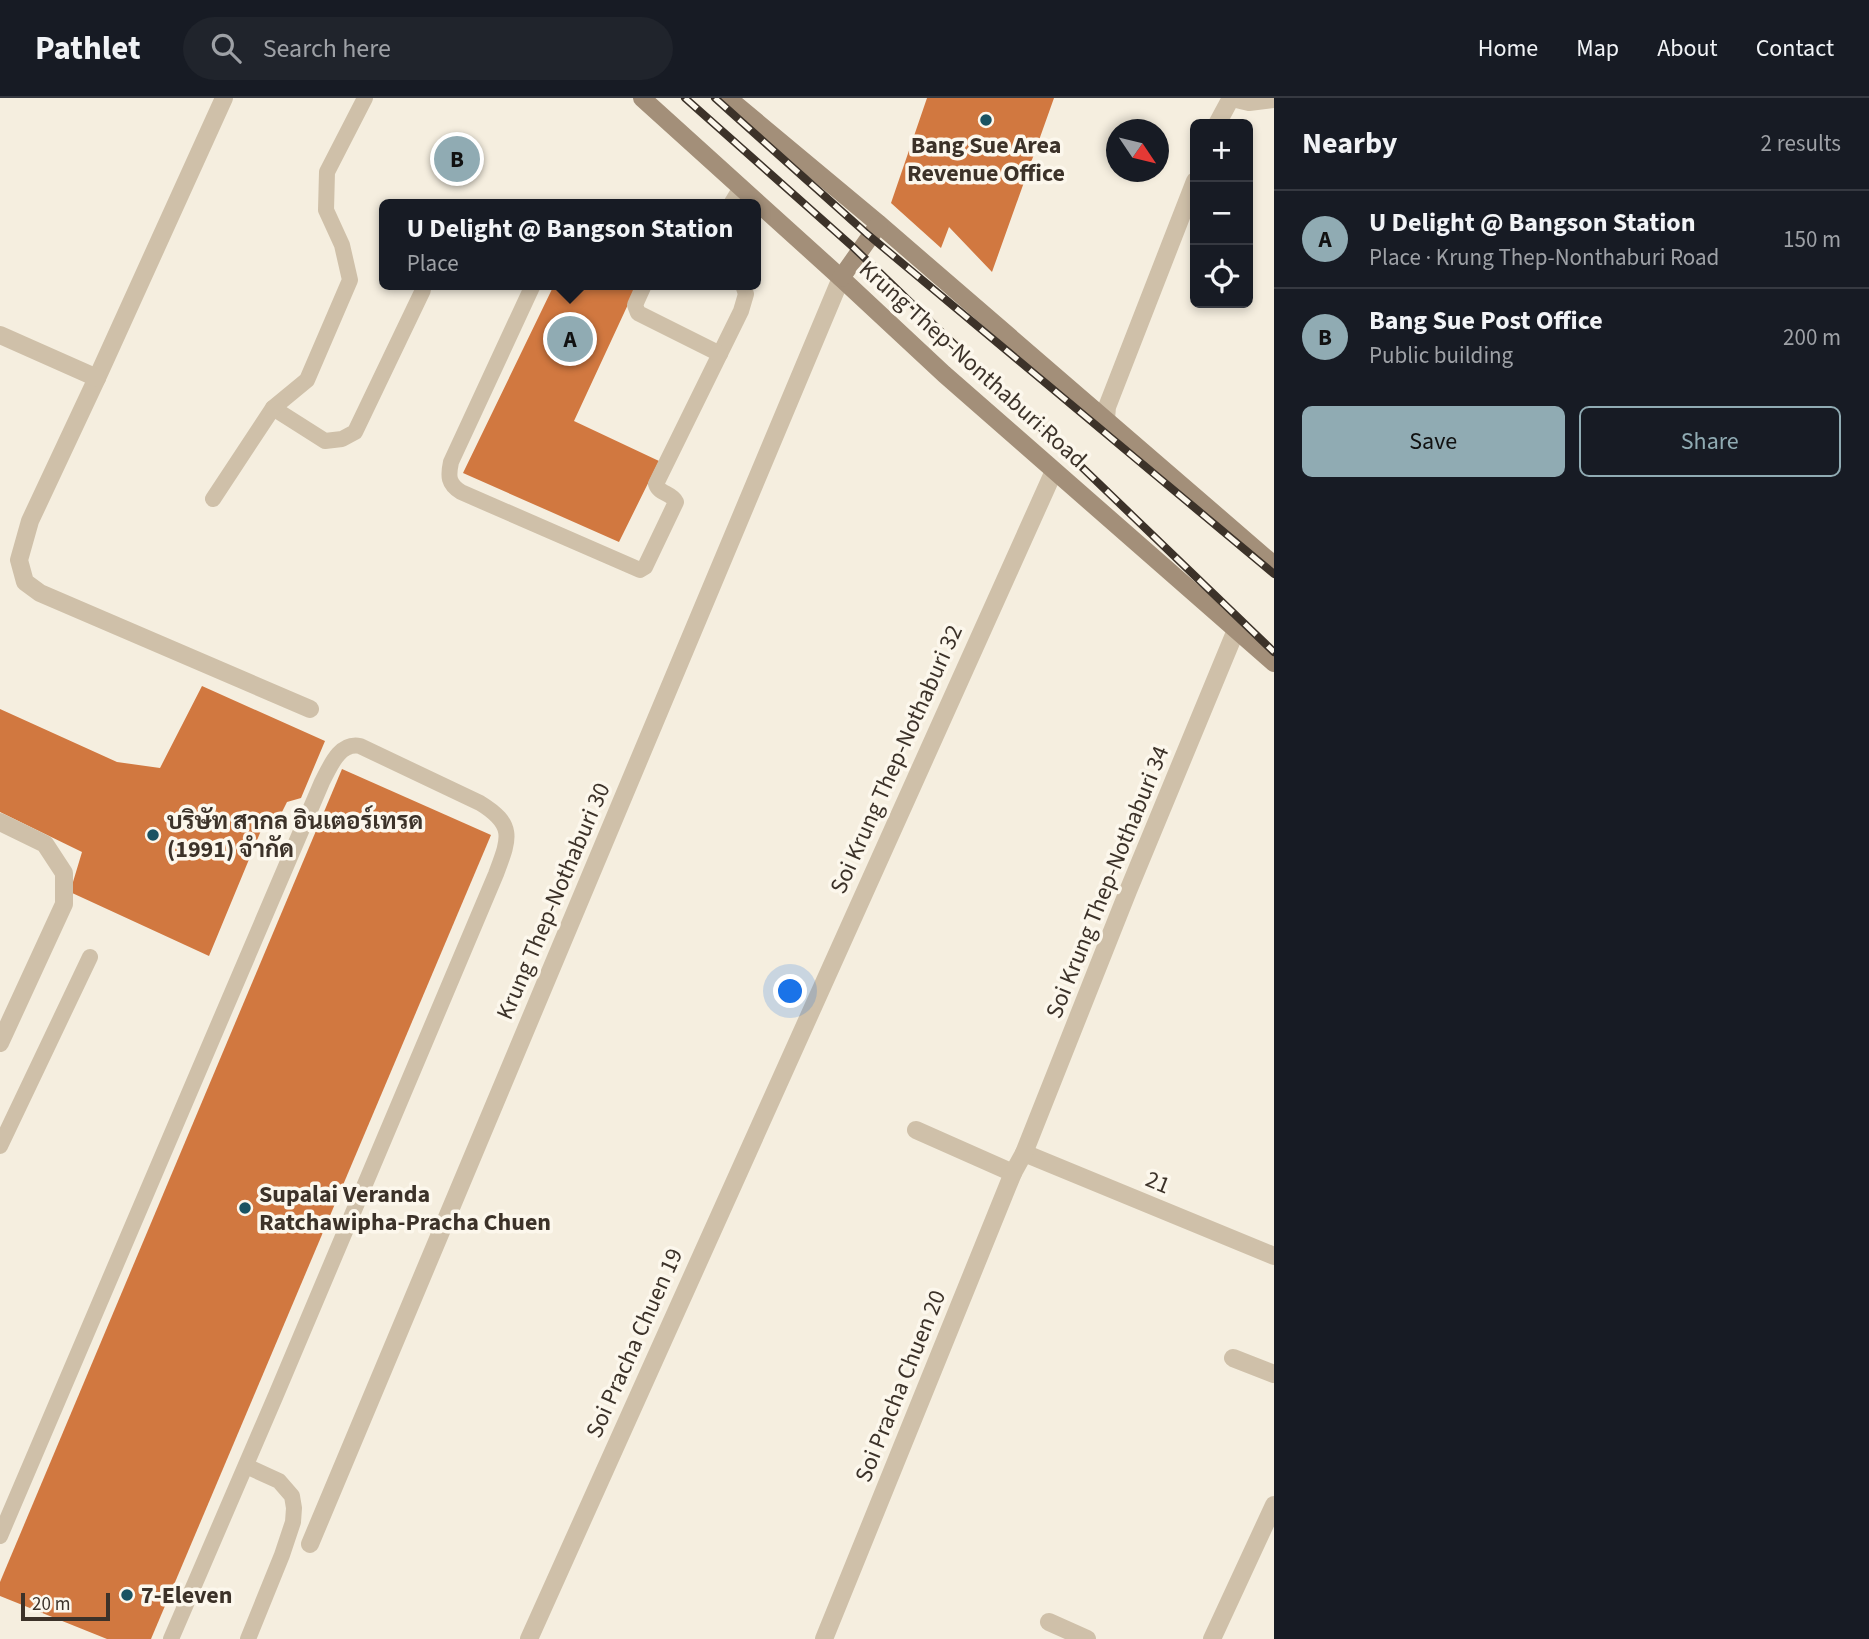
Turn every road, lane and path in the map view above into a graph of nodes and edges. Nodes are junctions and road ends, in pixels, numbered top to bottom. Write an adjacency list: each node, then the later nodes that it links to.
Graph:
1 (224, 98): 19 (street)
2 (365, 98): 20 (lane)
3 (642, 98): 9 (main road, Krung Thep-Nonthaburi Road)
4 (728, 98): 11 (main road, Krung Thep-Nonthaburi Road)
5 (1231, 98): 6 (street); 7 (street)
6 (1274, 99)
7 (1220, 119)
8 (1195, 182): 21 (street)
9 (736, 196)
10 (761, 216): 12 (main road, Krung Thep-Nonthaburi Road)
11 (879, 224): 12 (main road); 21 (main road, Krung Thep-Nonthaburi Road)
12 (841, 278): 22 (main road, Krung Thep-Nonthaburi Road); 43 (street, Krung Thep-Nothaburi 30)
13 (423, 290): 20 (lane)
14 (531, 290): 18 (lane)
15 (642, 290): 18 (lane)
16 (745, 290): 18 (lane)
17 (0, 335): 19 (street)
18 (720, 354)
19 (97, 378): 27 (street)
20 (273, 408): 23 (lane)
21 (1106, 419): 24 (main road, Krung Thep-Nonthaburi Road)
22 (1054, 471): 25 (main road, Krung Thep-Nonthaburi Road); 32 (street, Soi Krung Thep-Nothaburi 32)
23 (213, 499)
24 (1274, 565)
25 (1236, 630): 26 (main road, Krung Thep-Nonthaburi Road); 35 (street, Soi Krung Thep-Nothaburi 34)
26 (1274, 663)
27 (310, 709)
28 (0, 822): 30 (street)
29 (90, 957): 34 (lane)
30 (5, 1019): 31 (street)
31 (0, 1043)
32 (784, 1068): 47 (street, Soi Pracha Chuen 19)
33 (916, 1130): 36 (street)
34 (1, 1139)
35 (1024, 1153): 36 (street, Soi Pracha Chuen 20); 37 (street, 21)
36 (1013, 1173): 48 (street, Soi Pracha Chuen 20)
37 (1274, 1256)
38 (1233, 1358): 39 (street)
39 (1274, 1374)
40 (246, 1466): 42 (lane); 45 (lane); 46 (lane)
41 (1274, 1505): 50 (street)
42 (0, 1536)
43 (310, 1544)
44 (1049, 1622): 49 (street)
45 (170, 1639)
46 (247, 1639)
47 (529, 1639)
48 (824, 1639)
49 (1087, 1639)
50 (1212, 1639)

